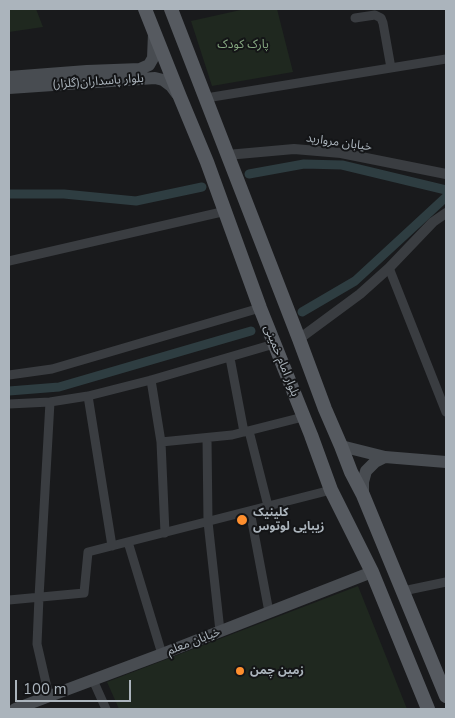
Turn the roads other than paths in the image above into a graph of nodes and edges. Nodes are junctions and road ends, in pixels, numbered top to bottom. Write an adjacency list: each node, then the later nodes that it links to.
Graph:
1 (145, 9): 4 (main road, بلوار امام خمینی)
2 (171, 9): 11 (main road, بلوار امام خمینی)
3 (355, 18): 6 (street)
4 (154, 31): 7 (main road, بلوار پاسداران(گلزار)); 10 (main road, بلوار امام خمینی)
5 (446, 59): 6 (street)
6 (391, 68): 11 (street)
7 (88, 76): 8 (main road, بلوار پاسداران(گلزار)); 9 (main road, بلوار پاسداران(گلزار)); 10 (main road, بلوار پاسداران(گلزار))
8 (9, 77)
9 (9, 88)
10 (180, 97): 14 (main road, بلوار امام خمینی)
11 (206, 98): 12 (main road, بلوار امام خمینی)
12 (227, 155): 13 (street, خیابان مروارید); 19 (main road, بلوار امام خمینی)
13 (446, 174)
14 (226, 212): 16 (street); 18 (main road, بلوار امام خمینی)
15 (446, 213): 17 (street)
16 (9, 261)
17 (389, 268): 19 (street); 28 (street)
18 (260, 308): 20 (main road, بلوار امام خمینی); 22 (street)
19 (299, 339): 27 (main road, بلوار امام خمینی)
20 (274, 344): 21 (street); 29 (main road, بلوار امام خمینی)
21 (230, 358): 23 (street); 30 (street)
22 (9, 375)
23 (151, 380): 24 (street); 32 (street)
24 (88, 396): 25 (street); 44 (street)
25 (50, 402): 26 (street); 48 (street)
26 (9, 404)
27 (324, 409): 29 (main road); 33 (main road, بلوار امام خمینی)
28 (446, 412)
29 (307, 425): 30 (street); 33 (main road); 37 (main road, بلوار امام خمینی)
30 (246, 432): 31 (street); 39 (street)
31 (207, 438): 32 (street); 41 (street)
32 (161, 442): 42 (street)
33 (341, 446): 34 (main road); 36 (main road, بلوار امام خمینی)
34 (385, 458): 35 (main road); 38 (main road)
35 (446, 462)
36 (351, 472): 37 (main road); 38 (main road, بلوار امام خمینی)
37 (330, 486): 39 (street); 45 (main road, بلوار امام خمینی)
38 (363, 495): 47 (main road, بلوار امام خمینی)
39 (268, 506): 40 (street)
40 (250, 511): 41 (street); 50 (street)
41 (208, 522): 42 (street); 51 (street)
42 (165, 533): 43 (street)
43 (128, 542): 44 (street); 52 (street)
44 (112, 546): 48 (street)
45 (372, 572): 50 (main road, خیابان معلم); 59 (main road, بلوار امام خمینی)
46 (446, 582): 47 (street)
47 (403, 591): 55 (main road, بلوار امام خمینی)
48 (39, 597): 49 (street); 54 (street)
49 (9, 600)
50 (269, 612): 51 (main road, خیابان معلم)
51 (220, 631): 52 (main road, خیابان معلم)
52 (162, 654): 53 (main road, خیابان معلم)
53 (93, 680): 54 (main road, خیابان معلم); 58 (street)
54 (49, 696): 56 (main road, خیابان معلم)
55 (446, 696)
56 (37, 706): 57 (main road, خیابان معلم)
57 (15, 709)
58 (106, 709)
59 (428, 709)

